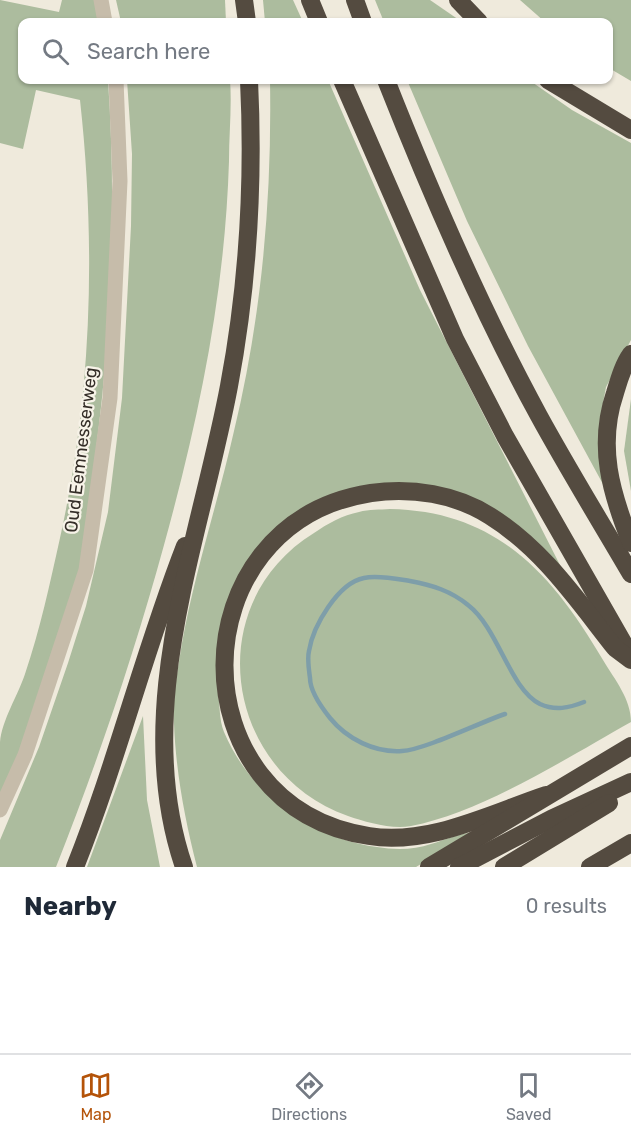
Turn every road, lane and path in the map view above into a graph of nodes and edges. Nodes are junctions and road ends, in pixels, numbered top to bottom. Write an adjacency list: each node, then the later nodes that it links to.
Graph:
1 (101, 0): 6 (street)
2 (244, 0): 7 (highway)
3 (310, 0): 8 (highway)
4 (355, 0): 9 (highway)
5 (458, 0): 10 (highway)
6 (104, 18)
7 (246, 18)
8 (317, 18)
9 (362, 18)
10 (475, 18)
11 (116, 84): 27 (street, Oud Eemnesserweg)
12 (249, 84): 18 (highway)
13 (344, 84): 21 (highway)
14 (388, 84): 20 (highway)
15 (555, 84): 16 (highway)
16 (629, 128)
17 (631, 354): 19 (highway)
18 (206, 491): 29 (highway); 30 (highway)
19 (631, 543)
20 (631, 574)
21 (623, 648): 22 (highway); 26 (highway)
22 (631, 660)
23 (631, 746): 26 (highway)
24 (631, 782): 32 (highway)
25 (631, 789): 33 (highway)
26 (546, 795): 31 (highway)
27 (0, 810)
28 (631, 843): 34 (highway)
29 (75, 867)
30 (184, 867)
31 (429, 867)
32 (459, 867)
33 (504, 867)
34 (590, 867)

